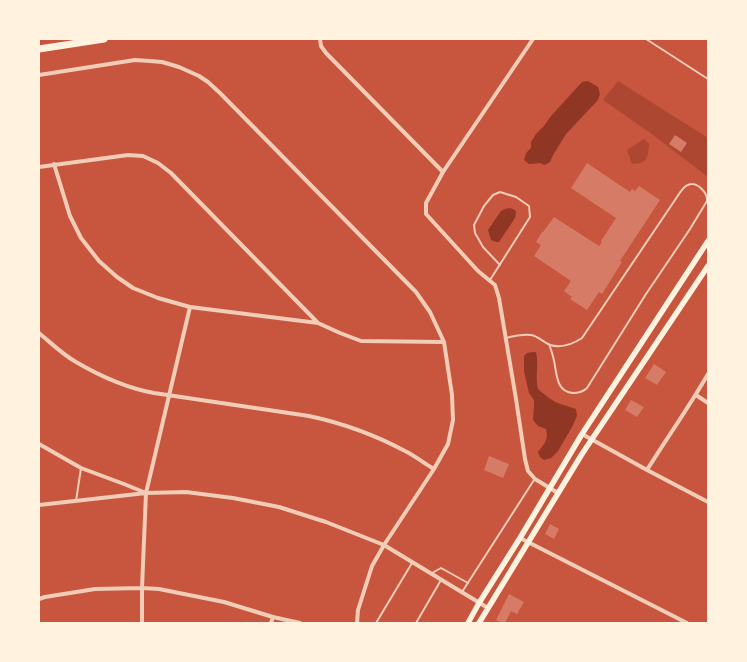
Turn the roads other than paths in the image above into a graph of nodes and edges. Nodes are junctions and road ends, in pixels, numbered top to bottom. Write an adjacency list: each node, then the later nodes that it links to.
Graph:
1 (104, 39): 5 (highway)
2 (320, 39): 10 (street)
3 (533, 39): 10 (street)
4 (646, 39): 7 (lane)
5 (39, 49)
6 (39, 75): 19 (street)
7 (708, 79)
8 (54, 164): 9 (street); 15 (street); 16 (street)
9 (39, 167)
10 (443, 172): 14 (street)
11 (708, 241): 25 (main road)
12 (500, 265): 12 (lane); 14 (lane)
13 (708, 266): 26 (main road)
14 (490, 280): 18 (street)
15 (190, 307): 16 (street); 23 (street)
16 (318, 323): 19 (street)
17 (39, 332): 23 (street)
18 (506, 338): 20 (lane); 31 (street)
19 (444, 342): 29 (street)
20 (549, 344): 20 (lane)
21 (708, 374): 22 (street)
22 (696, 395): 24 (street); 30 (street)
23 (170, 396): 29 (street); 33 (street)
24 (708, 403)
25 (582, 434): 26 (street); 32 (main road)
26 (592, 440): 30 (street); 34 (main road)
27 (39, 444): 28 (street)
28 (81, 468): 33 (street); 35 (lane)
29 (434, 469): 40 (street)
30 (647, 470): 36 (street)
31 (535, 479): 32 (street); 44 (lane)
32 (550, 488): 34 (street); 38 (main road)
33 (146, 493): 35 (street); 40 (street); 45 (street)
34 (558, 493): 39 (main road)
35 (76, 501): 37 (street)
36 (708, 502)
37 (39, 505)
38 (520, 538): 39 (street); 48 (main road)
39 (528, 542): 49 (main road); 59 (street)
40 (384, 545): 41 (street); 54 (street)
41 (412, 563): 42 (street); 55 (lane)
42 (431, 574): 43 (street); 44 (lane)
43 (441, 580): 46 (street); 56 (lane)
44 (468, 583): 46 (lane)
45 (142, 588): 47 (street); 50 (street); 51 (street)
46 (462, 592): 48 (street)
47 (39, 599)
48 (479, 603): 49 (street); 57 (main road)
49 (488, 608): 58 (main road)
50 (273, 617): 52 (street); 53 (street)
51 (142, 623)
52 (271, 623)
53 (300, 623)
54 (356, 623)
55 (376, 623)
56 (416, 623)
57 (469, 623)
58 (479, 623)
59 (687, 623)

